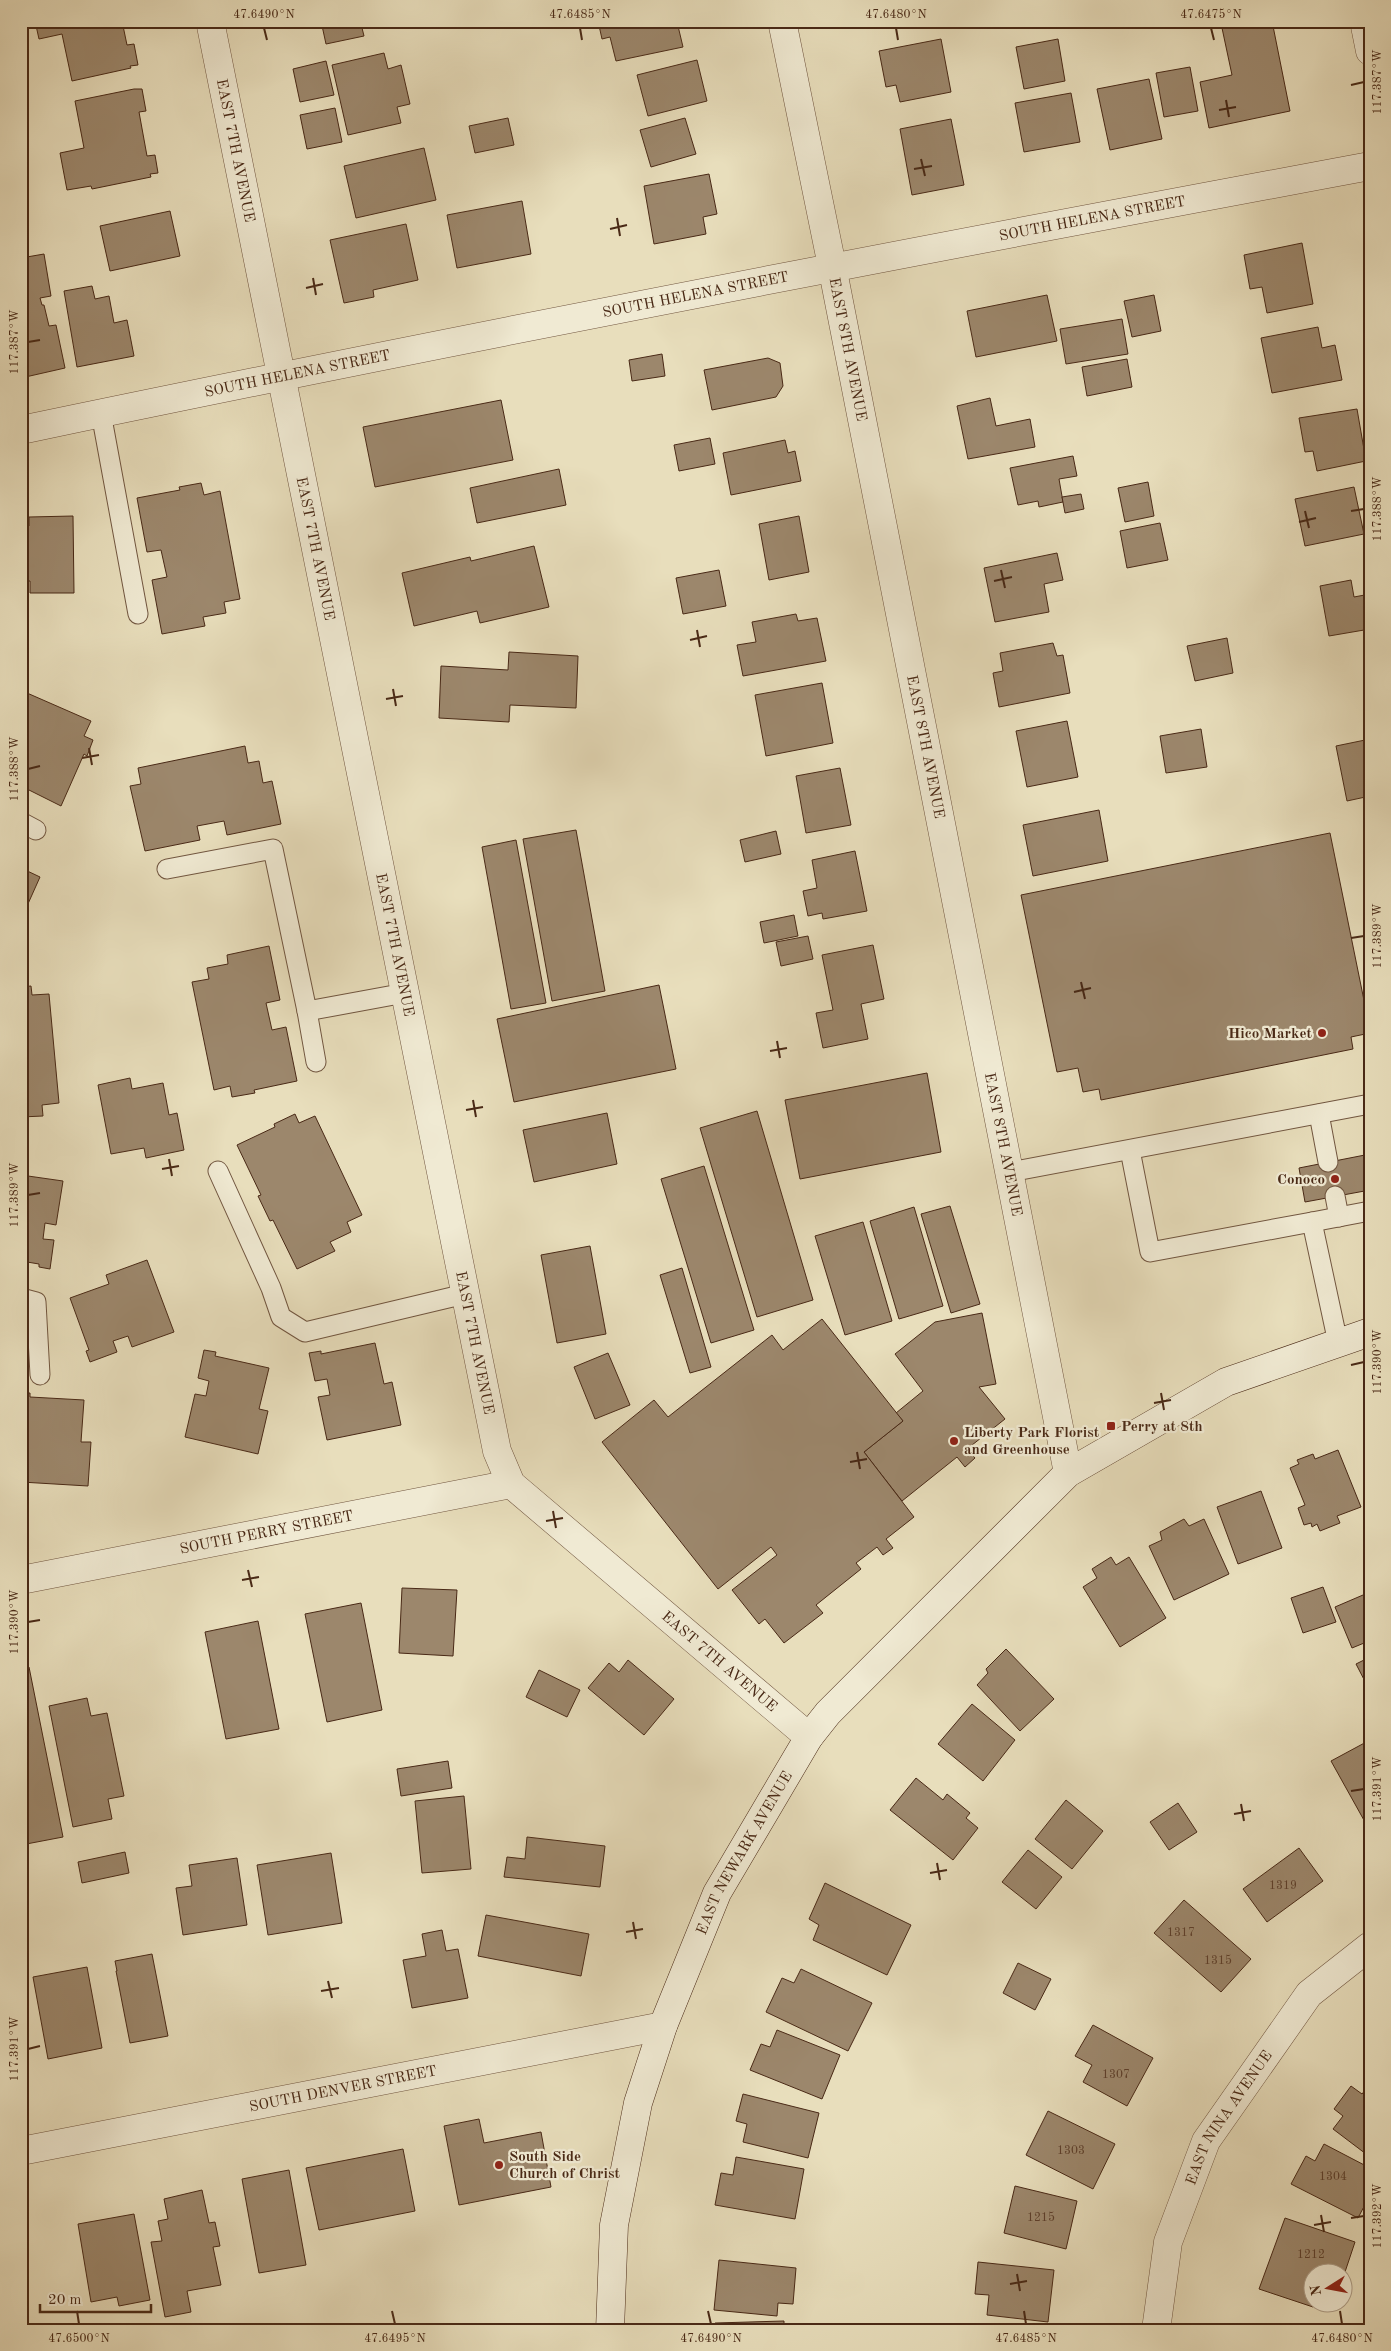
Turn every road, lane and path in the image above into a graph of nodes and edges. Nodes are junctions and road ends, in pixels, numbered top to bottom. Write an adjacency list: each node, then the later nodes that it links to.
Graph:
1 (210, 21): 7 (street, EAST 7TH AVENUE)
2 (782, 21): 6 (street, EAST 8TH AVENUE)
3 (1364, 21): 4 (street)
4 (1370, 51)
5 (1370, 166): 6 (street, SOUTH HELENA STREET)
6 (832, 266): 7 (street, SOUTH HELENA STREET); 20 (street, EAST 8TH AVENUE)
7 (280, 376): 8 (street, SOUTH HELENA STREET); 12 (street, EAST 7TH AVENUE)
8 (100, 413): 9 (street, SOUTH HELENA STREET); 10 (lane)
9 (21, 430)
10 (138, 614)
11 (167, 869): 13 (lane)
12 (404, 993): 13 (lane); 25 (street, EAST 7TH AVENUE)
13 (307, 1011): 14 (lane)
14 (316, 1062)
15 (1370, 1104): 16 (lane)
16 (1319, 1114): 17 (lane); 18 (lane)
17 (1130, 1150): 20 (lane); 24 (lane)
18 (1328, 1162)
19 (218, 1171): 25 (lane)
20 (1010, 1172): 30 (street, EAST 8TH AVENUE)
21 (1335, 1196): 23 (lane)
22 (1370, 1211): 23 (lane)
23 (1339, 1217): 24 (lane)
24 (1312, 1222): 28 (lane)
25 (465, 1294): 31 (street, EAST 7TH AVENUE)
26 (21, 1298): 29 (lane)
27 (1370, 1332): 28 (street)
28 (1338, 1343): 30 (street)
29 (40, 1375)
30 (1068, 1473): 33 (street, EAST NEWARK AVENUE)
31 (511, 1484): 32 (street, SOUTH PERRY STREET); 33 (street, EAST 7TH AVENUE)
32 (21, 1580)
33 (809, 1737): 35 (street, EAST NEWARK AVENUE)
34 (1370, 1946): 38 (street, EAST NINA AVENUE)
35 (663, 2026): 36 (street, SOUTH DENVER STREET); 37 (street, EAST NEWARK AVENUE)
36 (21, 2151)
37 (610, 2330)
38 (1156, 2330)

